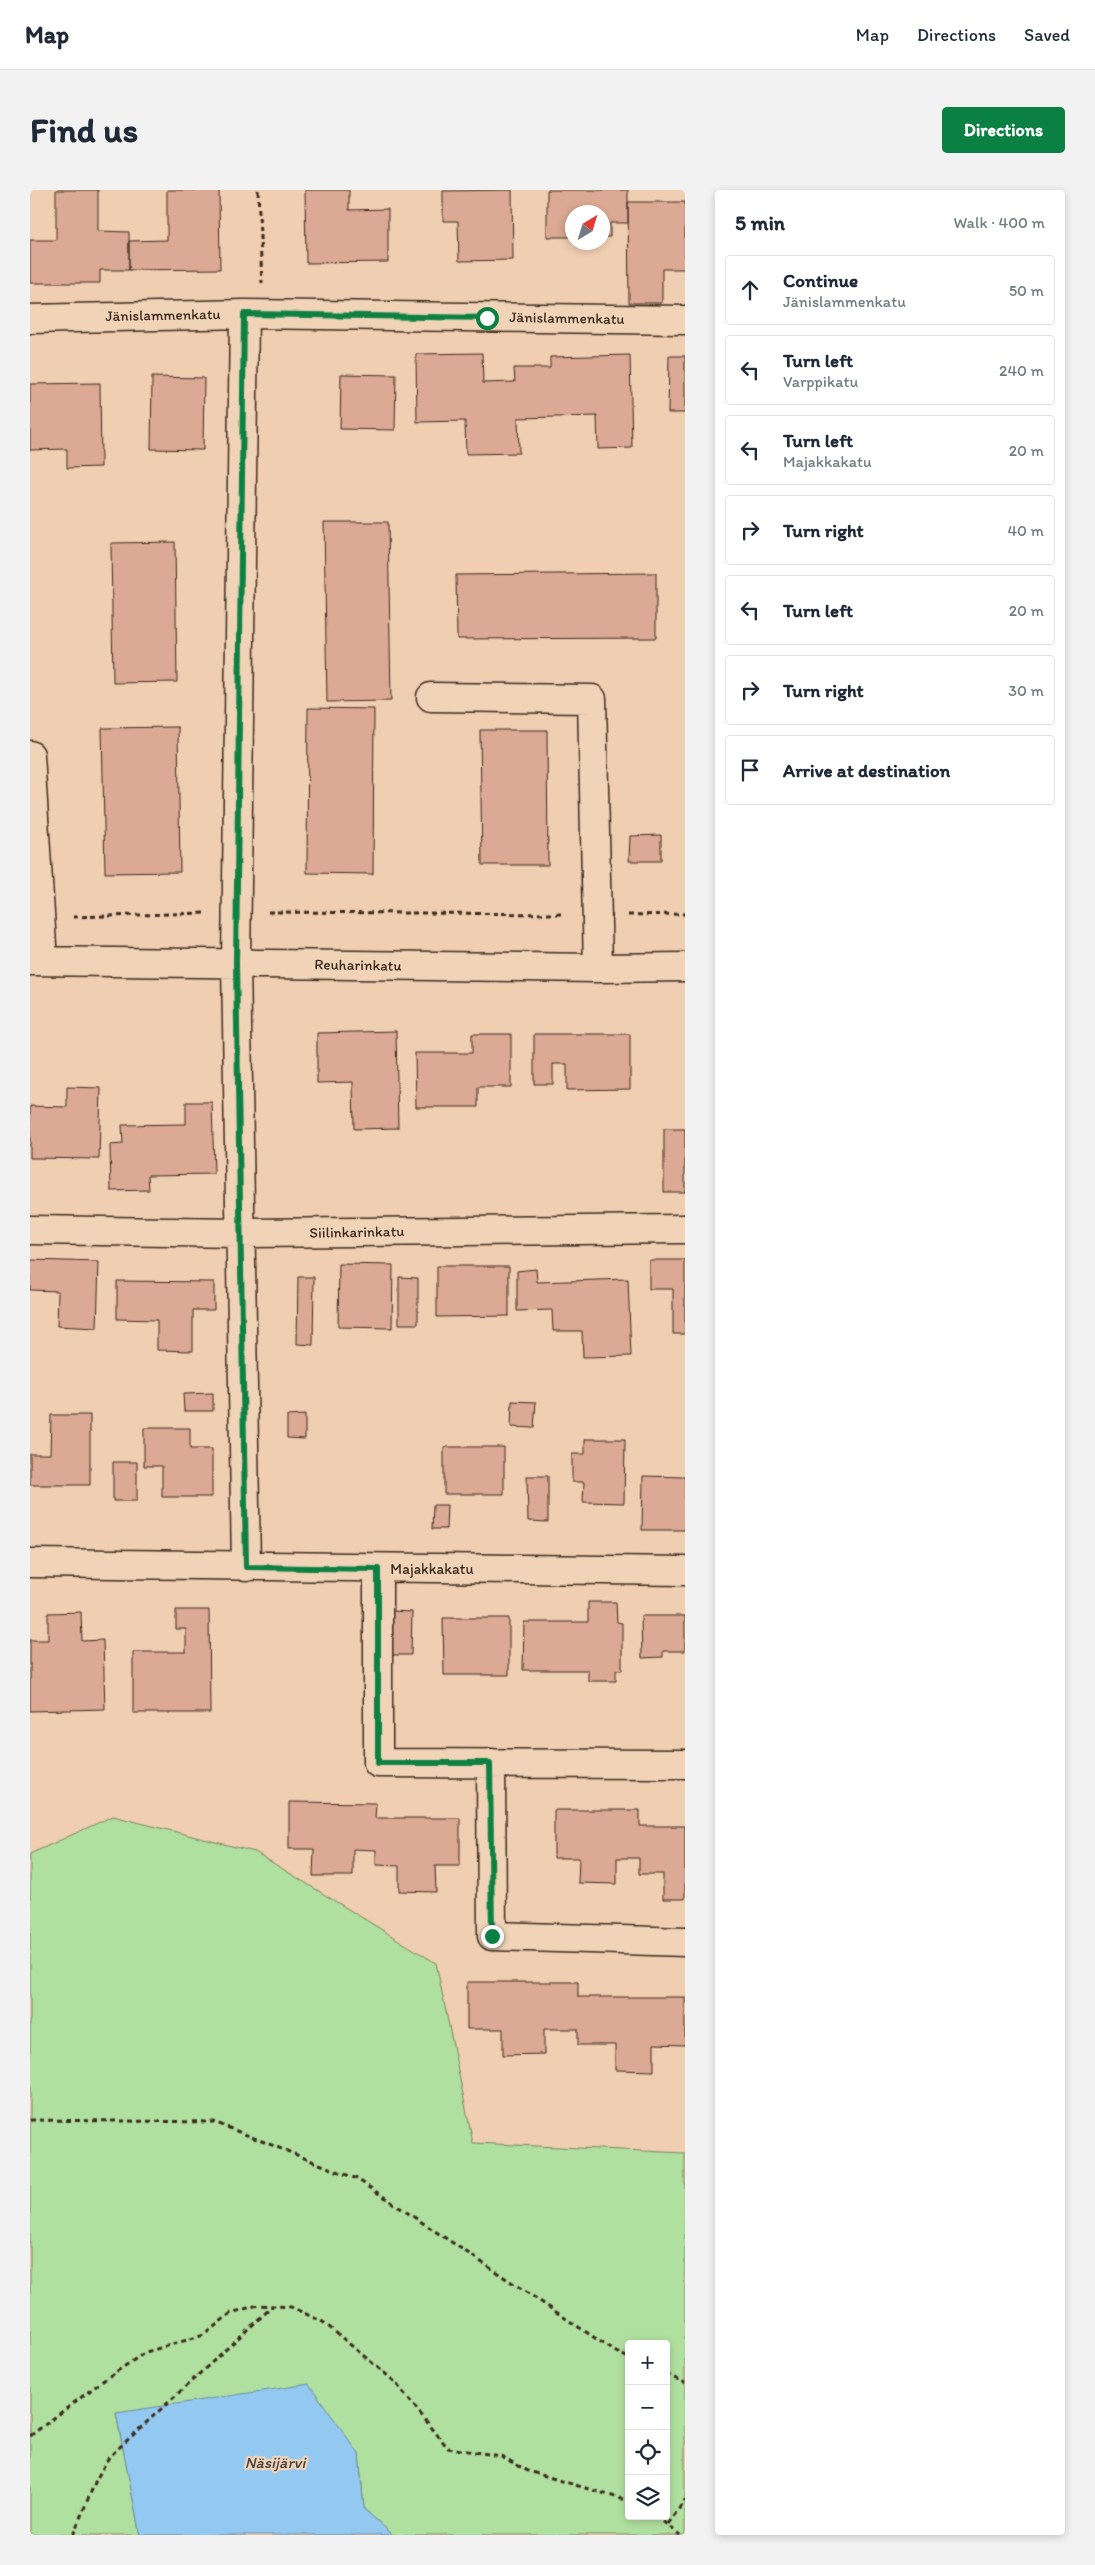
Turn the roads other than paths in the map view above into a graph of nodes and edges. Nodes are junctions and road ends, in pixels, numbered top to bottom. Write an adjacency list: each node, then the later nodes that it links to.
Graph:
1 (254, 314): 2 (street, Jänislammenkatu); 3 (street, Jänislammenkatu); 7 (street)
2 (30, 318)
3 (685, 320)
4 (431, 697): 9 (street)
5 (30, 755): 6 (street)
6 (37, 961): 7 (street, Reuharinkatu)
7 (236, 963): 9 (street, Reuharinkatu); 12 (street)
8 (685, 967): 9 (street, Reuharinkatu)
9 (598, 968)
10 (685, 1229): 12 (street, Siilinkarinkatu)
11 (30, 1230): 12 (street, Siilinkarinkatu)
12 (240, 1233): 14 (street)
13 (30, 1563): 14 (street, Majakkakatu)
14 (246, 1567): 15 (street, Majakkakatu)
15 (378, 1569): 16 (street, Majakkakatu); 17 (street)
16 (685, 1571)
17 (490, 1763): 18 (street); 19 (street)
18 (685, 1764)
19 (685, 1942)

